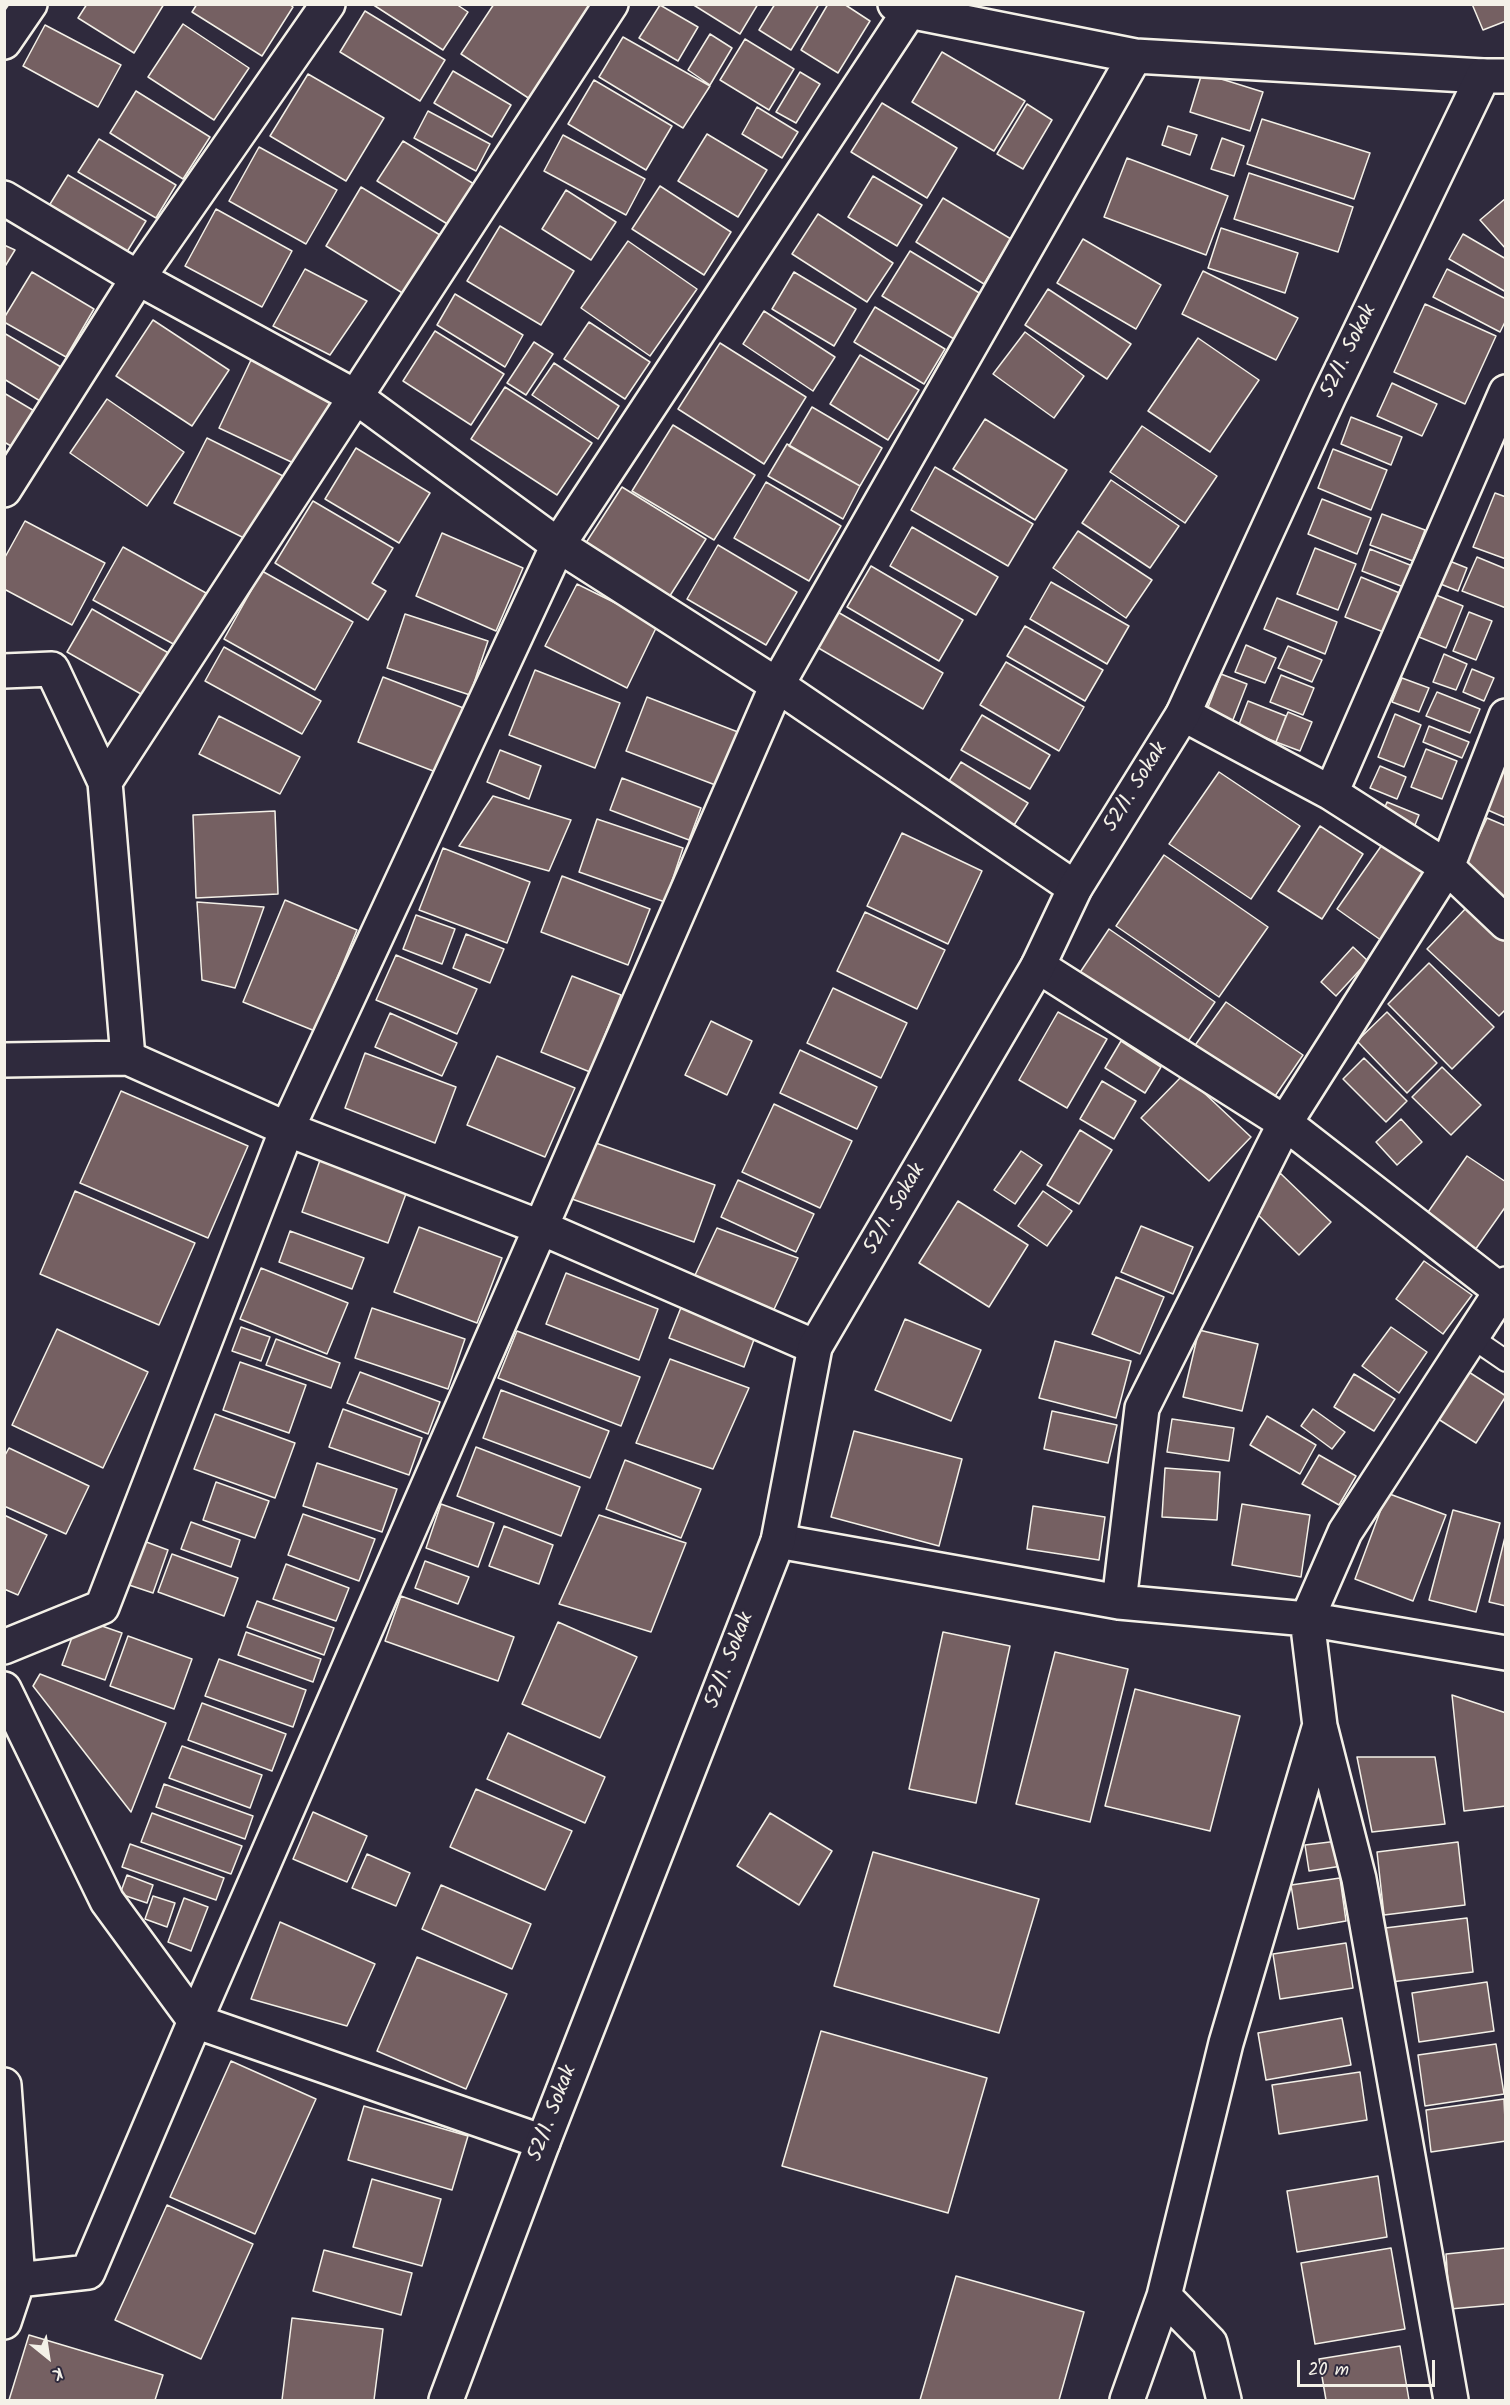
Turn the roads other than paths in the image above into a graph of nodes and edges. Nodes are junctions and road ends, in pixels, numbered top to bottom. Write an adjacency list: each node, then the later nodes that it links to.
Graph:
1 (30, 4): 5 (street)
2 (328, 4): 9 (street)
3 (611, 4): 11 (street)
4 (906, 7): 6 (street); 13 (street)
5 (4, 42)
6 (1135, 56): 7 (street); 15 (street)
7 (1494, 76): 16 (street, 52/1. Sokak)
8 (4, 198): 9 (street)
9 (138, 278): 11 (street); 12 (street)
10 (1506, 392): 19 (street)
11 (356, 398): 13 (street); 18 (street)
12 (4, 490)
13 (558, 545): 15 (street); 27 (street)
14 (4, 671): 18 (street)
15 (777, 685): 21 (street); 28 (street)
16 (1183, 714): 19 (street); 21 (street, 52/1. Sokak)
17 (1506, 716): 20 (street)
18 (105, 782): 24 (street)
19 (1331, 793): 20 (street)
20 (1447, 867): 22 (street); 26 (street)
21 (1075, 888): 23 (street, 52/1. Sokak)
22 (1506, 923)
23 (1038, 966): 26 (street); 31 (street, 52/1. Sokak)
24 (128, 1058): 25 (street); 27 (street)
25 (4, 1060)
26 (1285, 1123): 29 (street); 34 (street)
27 (287, 1130): 28 (street); 36 (street)
28 (542, 1228): 31 (street); 40 (street)
29 (1503, 1287): 30 (street)
30 (1471, 1337): 32 (lane); 35 (street)
31 (815, 1347): 33 (street, 52/1. Sokak)
32 (1506, 1361)
33 (778, 1541): 34 (street); 42 (street, 52/1. Sokak)
34 (1119, 1602): 35 (street)
35 (1307, 1619): 37 (street); 39 (street)
36 (4, 1647)
37 (1506, 1653)
38 (4, 1689): 40 (street)
39 (1320, 1726): 44 (street); 49 (street)
40 (195, 2021): 42 (street); 43 (street)
41 (4, 2085): 43 (street)
42 (543, 2142): 46 (street, 52/1. Sokak)
43 (11, 2278): 45 (street)
44 (1164, 2296): 47 (street); 48 (street)
45 (4, 2322)
46 (446, 2400)
47 (1127, 2400)
48 (1224, 2400)
49 (1451, 2400)

